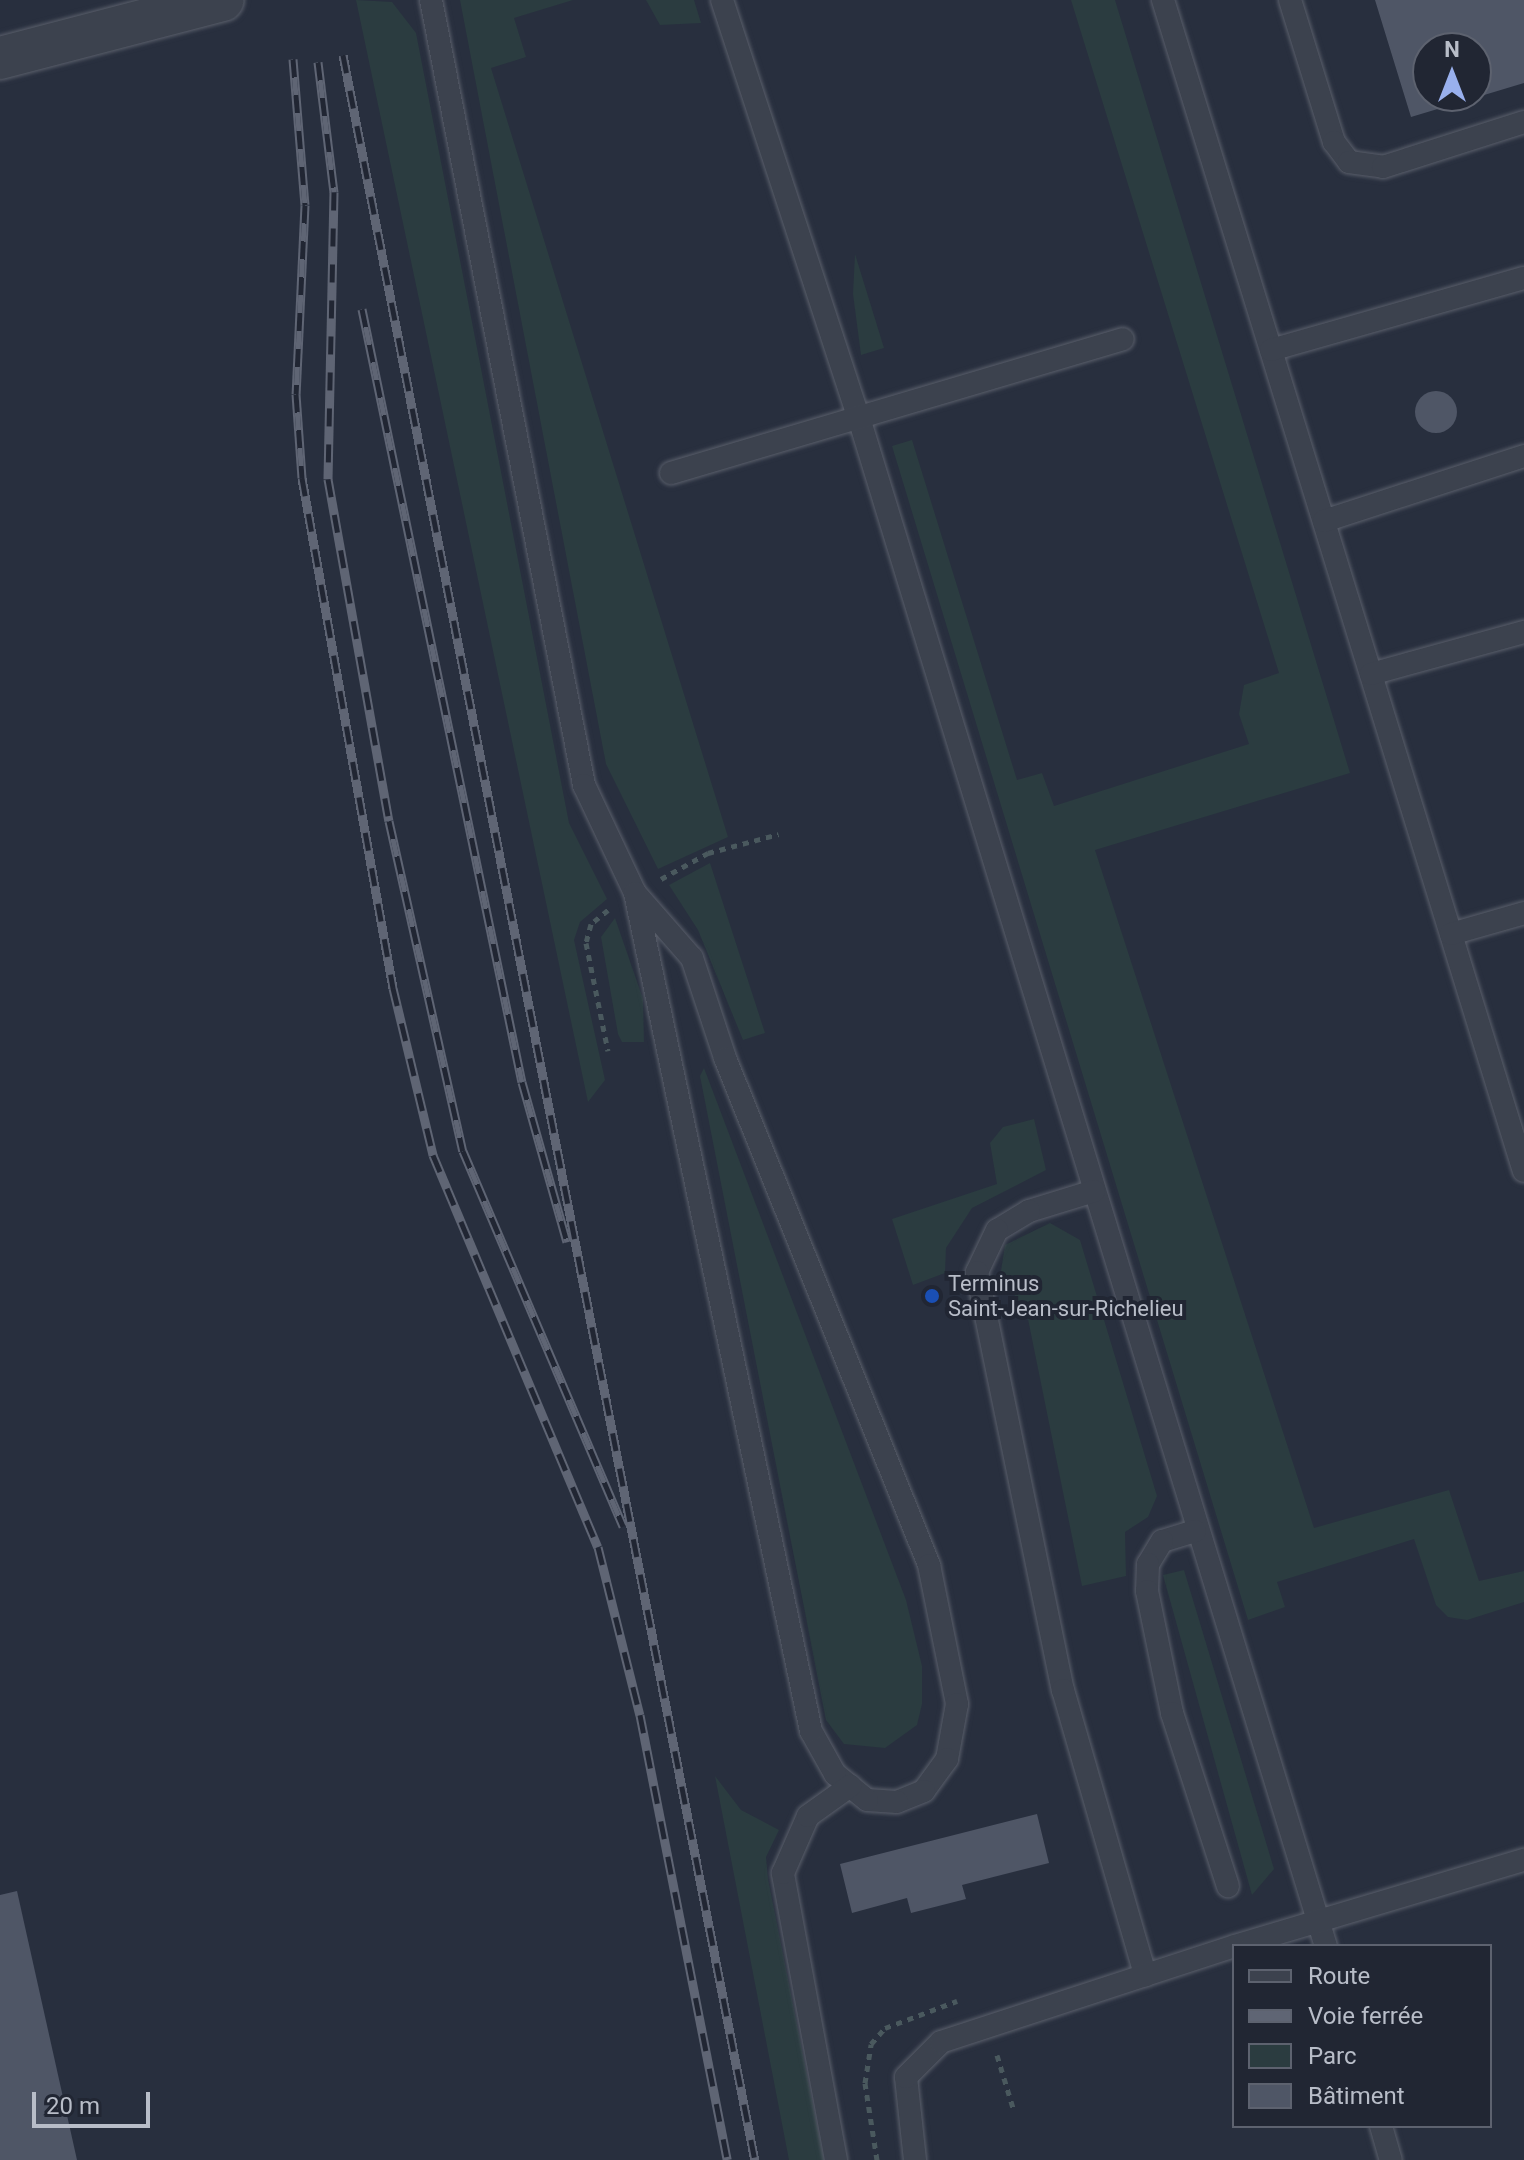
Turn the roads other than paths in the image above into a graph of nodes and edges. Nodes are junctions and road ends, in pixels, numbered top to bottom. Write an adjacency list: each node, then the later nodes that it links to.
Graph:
1 (223, 0): 6 (street)
2 (431, 0): 17 (lane)
3 (722, 0): 11 (lane)
4 (1163, 0): 10 (lane)
5 (1290, 0): 7 (lane)
6 (0, 58)
7 (1524, 122)
8 (1524, 278): 10 (lane)
9 (1123, 339): 11 (lane)
10 (1271, 350): 14 (lane)
11 (859, 418): 13 (lane); 22 (lane)
12 (1524, 456): 14 (lane)
13 (671, 473)
14 (1324, 521): 16 (lane)
15 (1524, 632): 16 (lane)
16 (1371, 674): 19 (lane)
17 (635, 893): 24 (lane); 24 (lane)
18 (1524, 913): 19 (lane)
19 (1451, 934): 20 (lane)
20 (1516, 1115): 21 (lane)
21 (1524, 1171)
22 (1094, 1191): 23 (lane); 31 (lane)
23 (1195, 1531): 26 (lane); 27 (lane)
24 (850, 1786): 33 (lane)
25 (1524, 1860): 27 (lane)
26 (1228, 1886)
27 (1318, 1919): 28 (lane); 29 (lane)
28 (1240, 1944)
29 (1325, 1944)
30 (1232, 1947): 31 (lane)
31 (1145, 1975): 34 (lane)
32 (1382, 2128): 35 (lane)
33 (836, 2160)
34 (915, 2160)
35 (1391, 2160)

